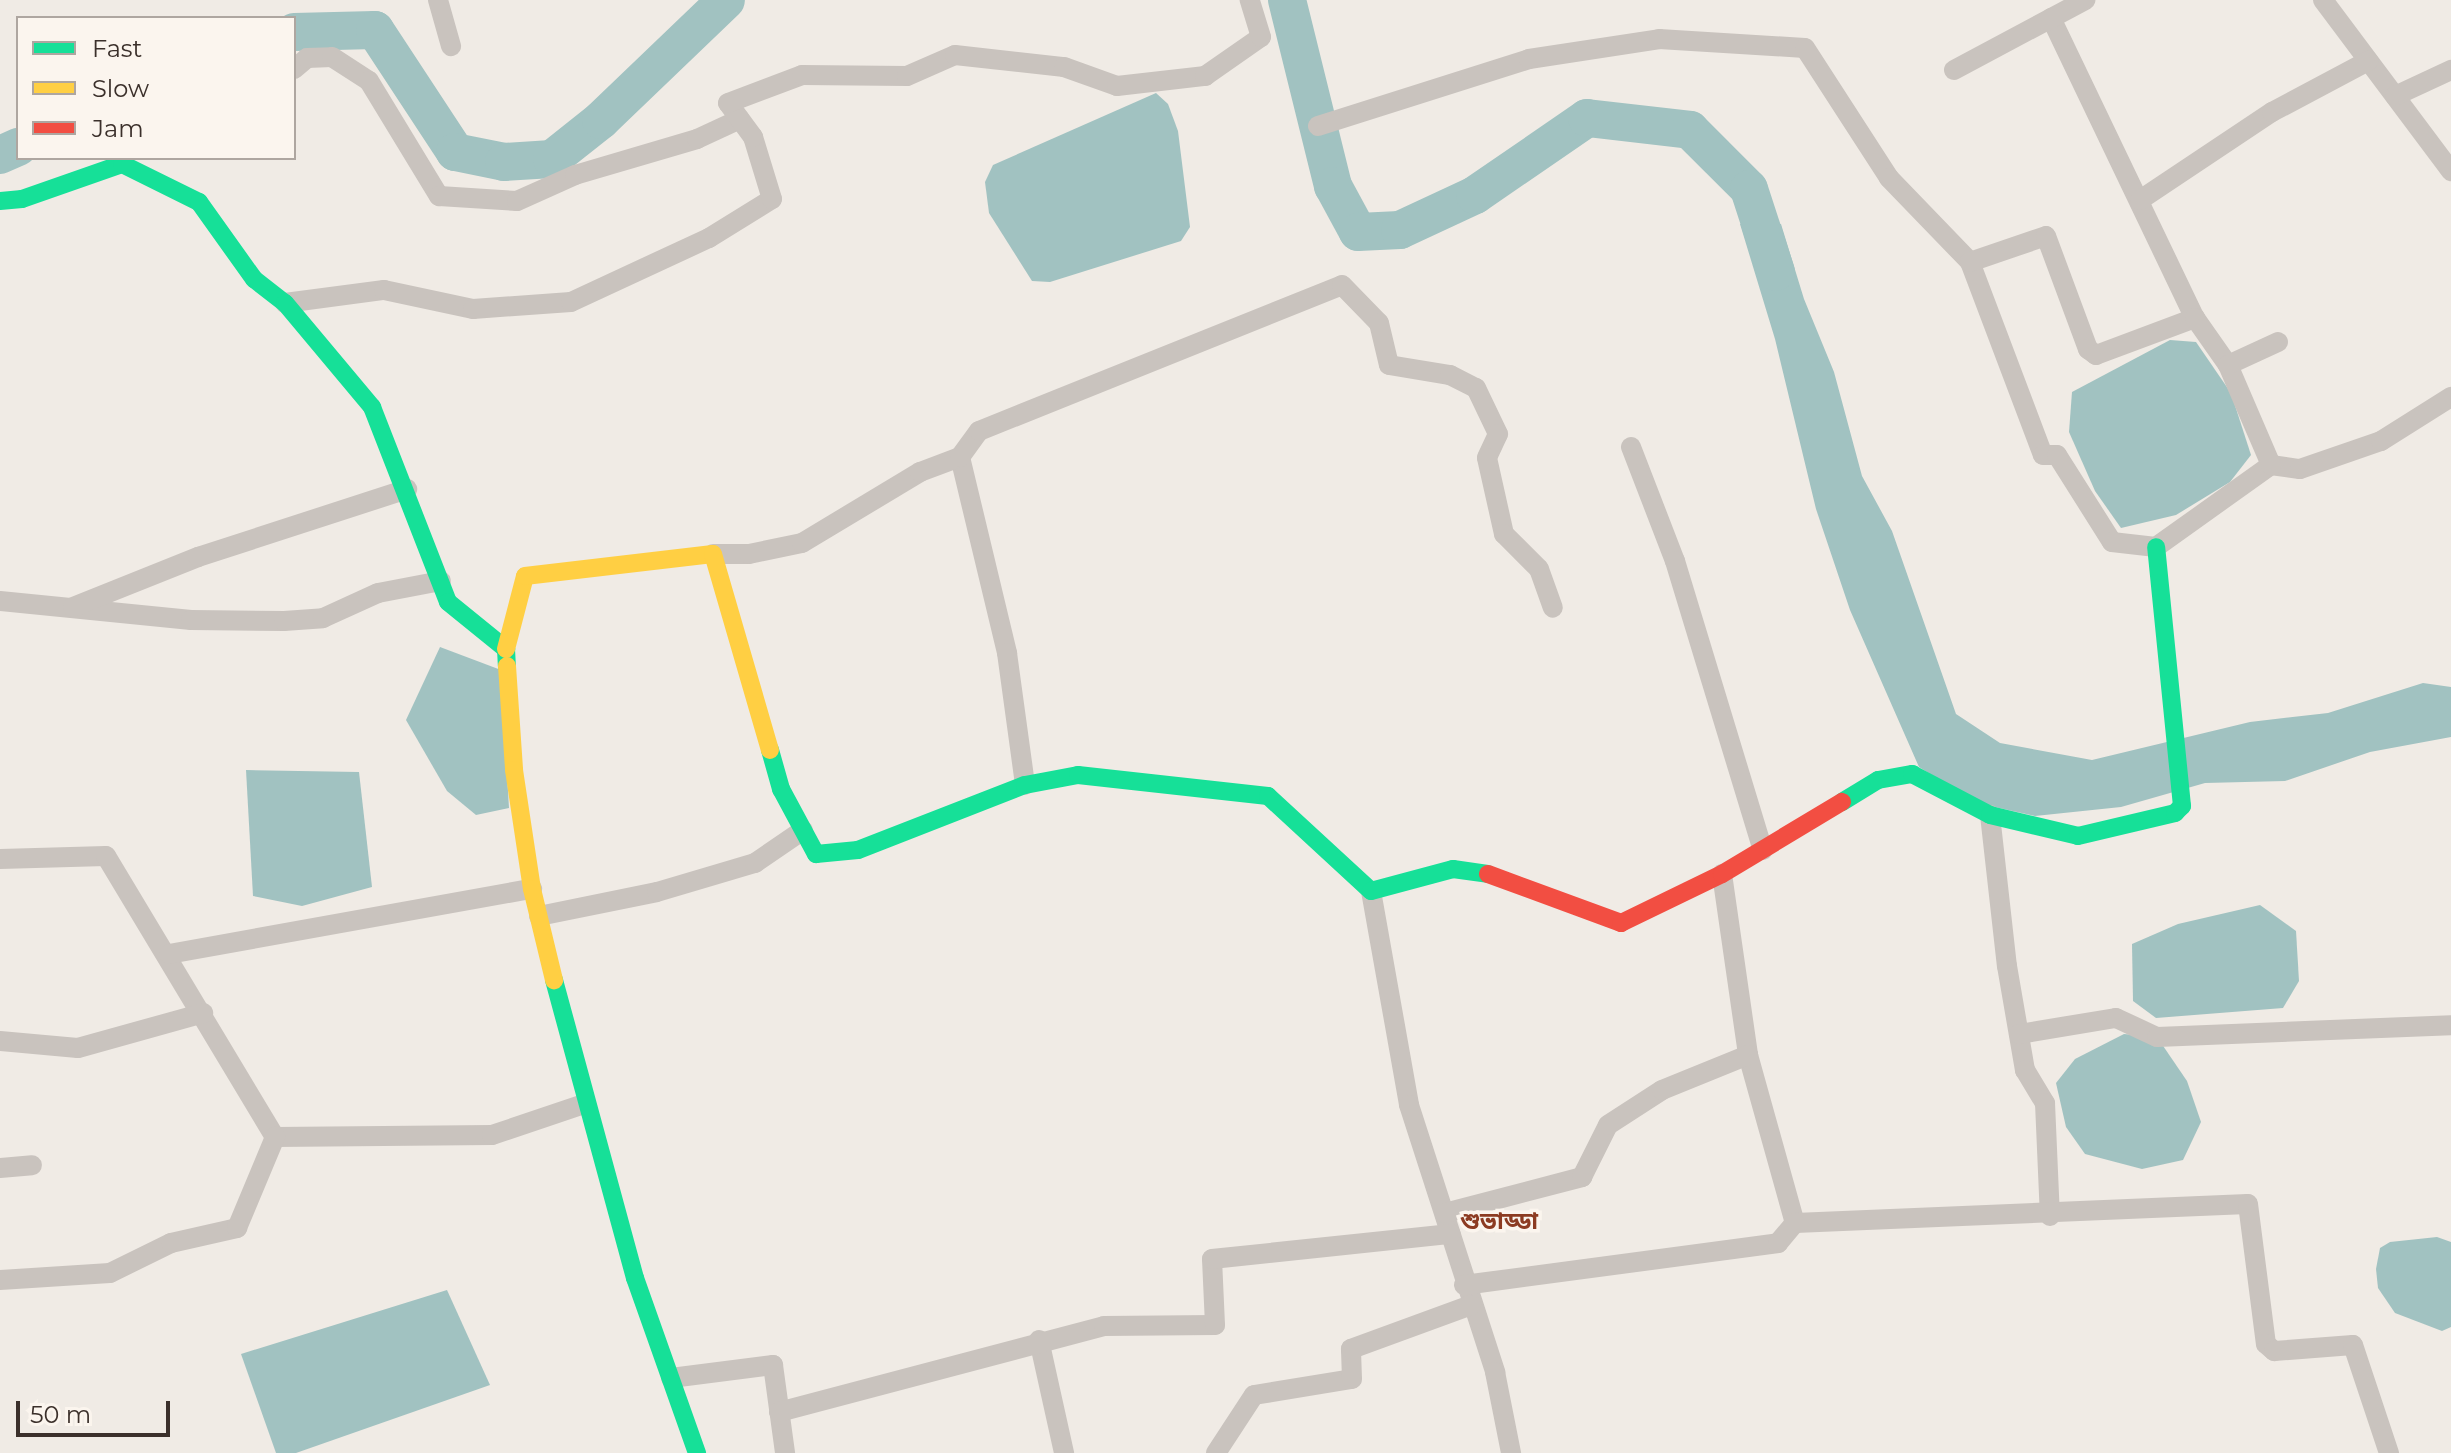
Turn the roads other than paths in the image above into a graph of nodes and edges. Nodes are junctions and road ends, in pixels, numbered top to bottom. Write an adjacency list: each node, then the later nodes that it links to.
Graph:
1 (438, 0): 6 (street)
2 (1250, 0): 12 (street)
3 (2085, 0): 5 (street)
4 (2323, 0): 7 (street)
5 (2051, 18): 9 (street); 16 (street)
6 (451, 46)
7 (2368, 61): 11 (street); 16 (street)
8 (296, 67): 12 (street)
9 (1954, 70)
10 (2451, 70): 11 (street)
11 (2395, 96): 15 (street)
12 (740, 119): 19 (street)
13 (1318, 126): 18 (street)
14 (125, 161): 17 (street); 19 (street)
15 (2449, 164)
16 (2140, 200): 20 (street)
17 (0, 201)
18 (1970, 262): 20 (street); 28 (street)
19 (285, 303): 27 (street)
20 (2195, 318): 22 (street)
21 (2278, 342): 22 (street)
22 (2228, 365): 26 (street)
23 (2451, 397): 26 (street)
24 (1631, 447): 38 (street)
25 (960, 457): 29 (street); 33 (street); 35 (street)
26 (2271, 465): 28 (street)
27 (407, 489): 30 (street); 32 (street)
28 (2156, 547): 36 (street)
29 (713, 554): 34 (street); 37 (street)
30 (441, 581): 32 (street); 34 (street)
31 (0, 601): 32 (street)
32 (70, 608)
33 (1553, 608)
34 (506, 649): 41 (street)
35 (1025, 785): 37 (street); 42 (street)
36 (1990, 815): 38 (street); 47 (street)
37 (803, 830): 43 (street)
38 (1763, 850): 40 (street)
39 (0, 859): 44 (street)
40 (1722, 874): 42 (street); 49 (street)
41 (532, 889): 43 (street); 44 (street)
42 (1371, 891): 54 (street)
43 (539, 916): 50 (street)
44 (169, 954): 45 (street)
45 (203, 1013): 48 (street); 51 (street)
46 (2451, 1025): 47 (street)
47 (2019, 1034): 55 (street)
48 (0, 1041)
49 (1748, 1055): 54 (street); 56 (street)
50 (584, 1104): 51 (street); 61 (street)
51 (275, 1137): 58 (street)
52 (32, 1165): 53 (street)
53 (0, 1168)
54 (1445, 1213): 57 (street)
55 (2050, 1216): 56 (street); 68 (street)
56 (1795, 1223): 59 (street)
57 (1451, 1234): 59 (street); 60 (street)
58 (0, 1280)
59 (1468, 1295): 66 (street); 67 (street)
60 (1039, 1340): 62 (street); 65 (street)
61 (671, 1378): 62 (street); 63 (street)
62 (779, 1412): 64 (street)
63 (697, 1453)
64 (785, 1453)
65 (1064, 1453)
66 (1216, 1453)
67 (1511, 1453)
68 (2389, 1453)

